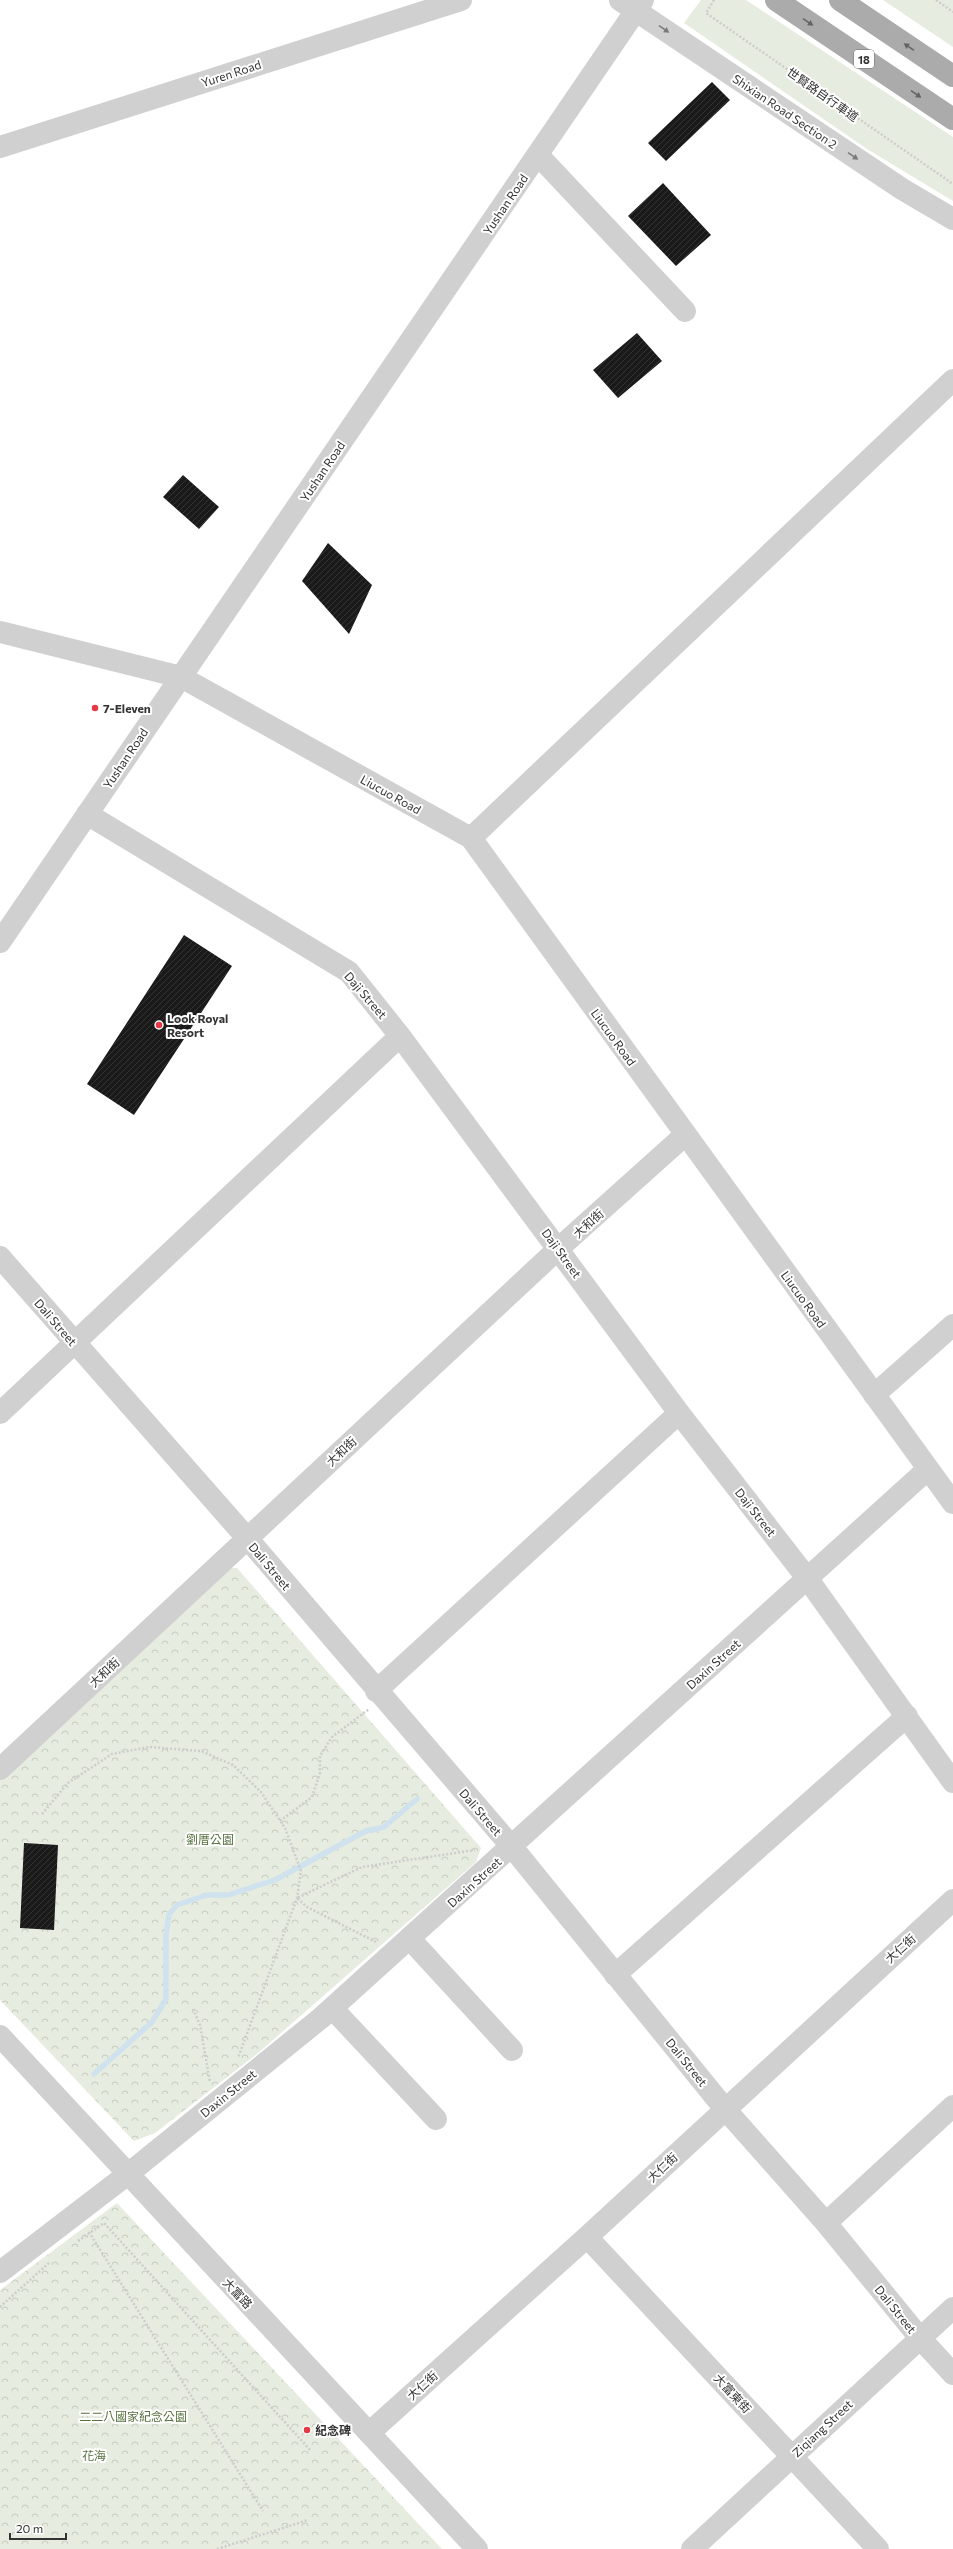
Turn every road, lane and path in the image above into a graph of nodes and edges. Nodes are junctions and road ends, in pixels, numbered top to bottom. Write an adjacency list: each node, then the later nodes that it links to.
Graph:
1 (461, 0): 10 (street, Yuren Road)
2 (714, 0): 12 (path, 世賢路自行車道)
3 (776, 0): 9 (main road, 18, one-way to 9)
4 (840, 0): 8 (main road, one-way to 4)
5 (936, 0): 7 (path)
6 (633, 4): 11 (street, Yushan Road); 13 (street, Shixian Road Section 2, one-way to 13)
7 (953, 12)
8 (953, 76)
9 (953, 119)
10 (0, 147)
11 (538, 155): 14 (street); 17 (street, Yushan Road)
12 (953, 184)
13 (953, 219)
14 (685, 311)
15 (953, 380): 19 (street)
16 (0, 632): 17 (street, Liucuo Road)
17 (181, 677): 18 (street, Yushan Road); 19 (street, Liucuo Road)
18 (87, 814): 20 (street, Yushan Road); 21 (street, Daji Street)
19 (471, 838): 22 (street, Liucuo Road)
20 (0, 942)
21 (400, 1036): 23 (street, Daji Street); 26 (street)
22 (685, 1135): 23 (street, 大和街); 27 (street, Liucuo Road)
23 (559, 1248): 29 (street, Daji Street); 32 (street, 大和街)
24 (0, 1257): 26 (street, Dali Street)
25 (953, 1325): 27 (street)
26 (74, 1343): 28 (street); 32 (street, Dali Street)
27 (874, 1395): 30 (street, Liucuo Road)
28 (0, 1413)
29 (679, 1413): 33 (street, Daji Street); 34 (street)
30 (928, 1469): 31 (street, Liucuo Road); 33 (street, Daxin Street)
31 (953, 1503)
32 (247, 1538): 34 (street, Dali Street); 36 (street, 大和街)
33 (807, 1578): 35 (street, Daji Street); 40 (street, Daxin Street)
34 (379, 1694): 39 (path); 40 (street, Dali Street)
35 (907, 1716): 37 (street, Daji Street); 46 (street)
36 (0, 1769)
37 (953, 1782)
38 (42, 1814): 39 (path)
39 (280, 1821): 42 (path)
40 (512, 1847): 44 (street, Daxin Street); 46 (street, Dali Street)
41 (476, 1850): 42 (path)
42 (297, 1898): 45 (path); 51 (path)
43 (953, 1900): 54 (street, 大仁街)
44 (410, 1939): 48 (street, Daxin Street); 50 (street)
45 (378, 1943)
46 (615, 1975): 54 (street, Dali Street)
47 (192, 2008): 52 (path)
48 (332, 2008): 55 (street); 56 (street, Daxin Street)
49 (0, 2036): 56 (street, 大富路)
50 (512, 2050)
51 (236, 2063)
52 (217, 2082)
53 (953, 2106): 57 (street)
54 (725, 2109): 57 (street, Dali Street); 59 (street, 大仁街)
55 (436, 2119)
56 (128, 2174): 62 (street, Daxin Street); 67 (street, 大富路)
57 (826, 2223): 65 (street, Dali Street)
58 (89, 2232): 60 (path); 68 (path); 70 (path)
59 (586, 2238): 67 (street, 大仁街); 69 (street, 大富東街)
60 (76, 2242)
61 (51, 2260): 63 (path)
62 (0, 2272)
63 (0, 2307)
64 (953, 2308): 65 (street, Ziqiang Street)
65 (920, 2338): 66 (street, Dali Street); 69 (street, Ziqiang Street)
66 (953, 2374)
67 (369, 2433): 73 (street, 大富路)
68 (311, 2451)
69 (792, 2456): 74 (street, Ziqiang Street); 75 (street, 大富東街)
70 (263, 2511)
71 (308, 2520): 72 (path)
72 (217, 2549)
73 (477, 2549)
74 (692, 2549)
75 (878, 2549)

